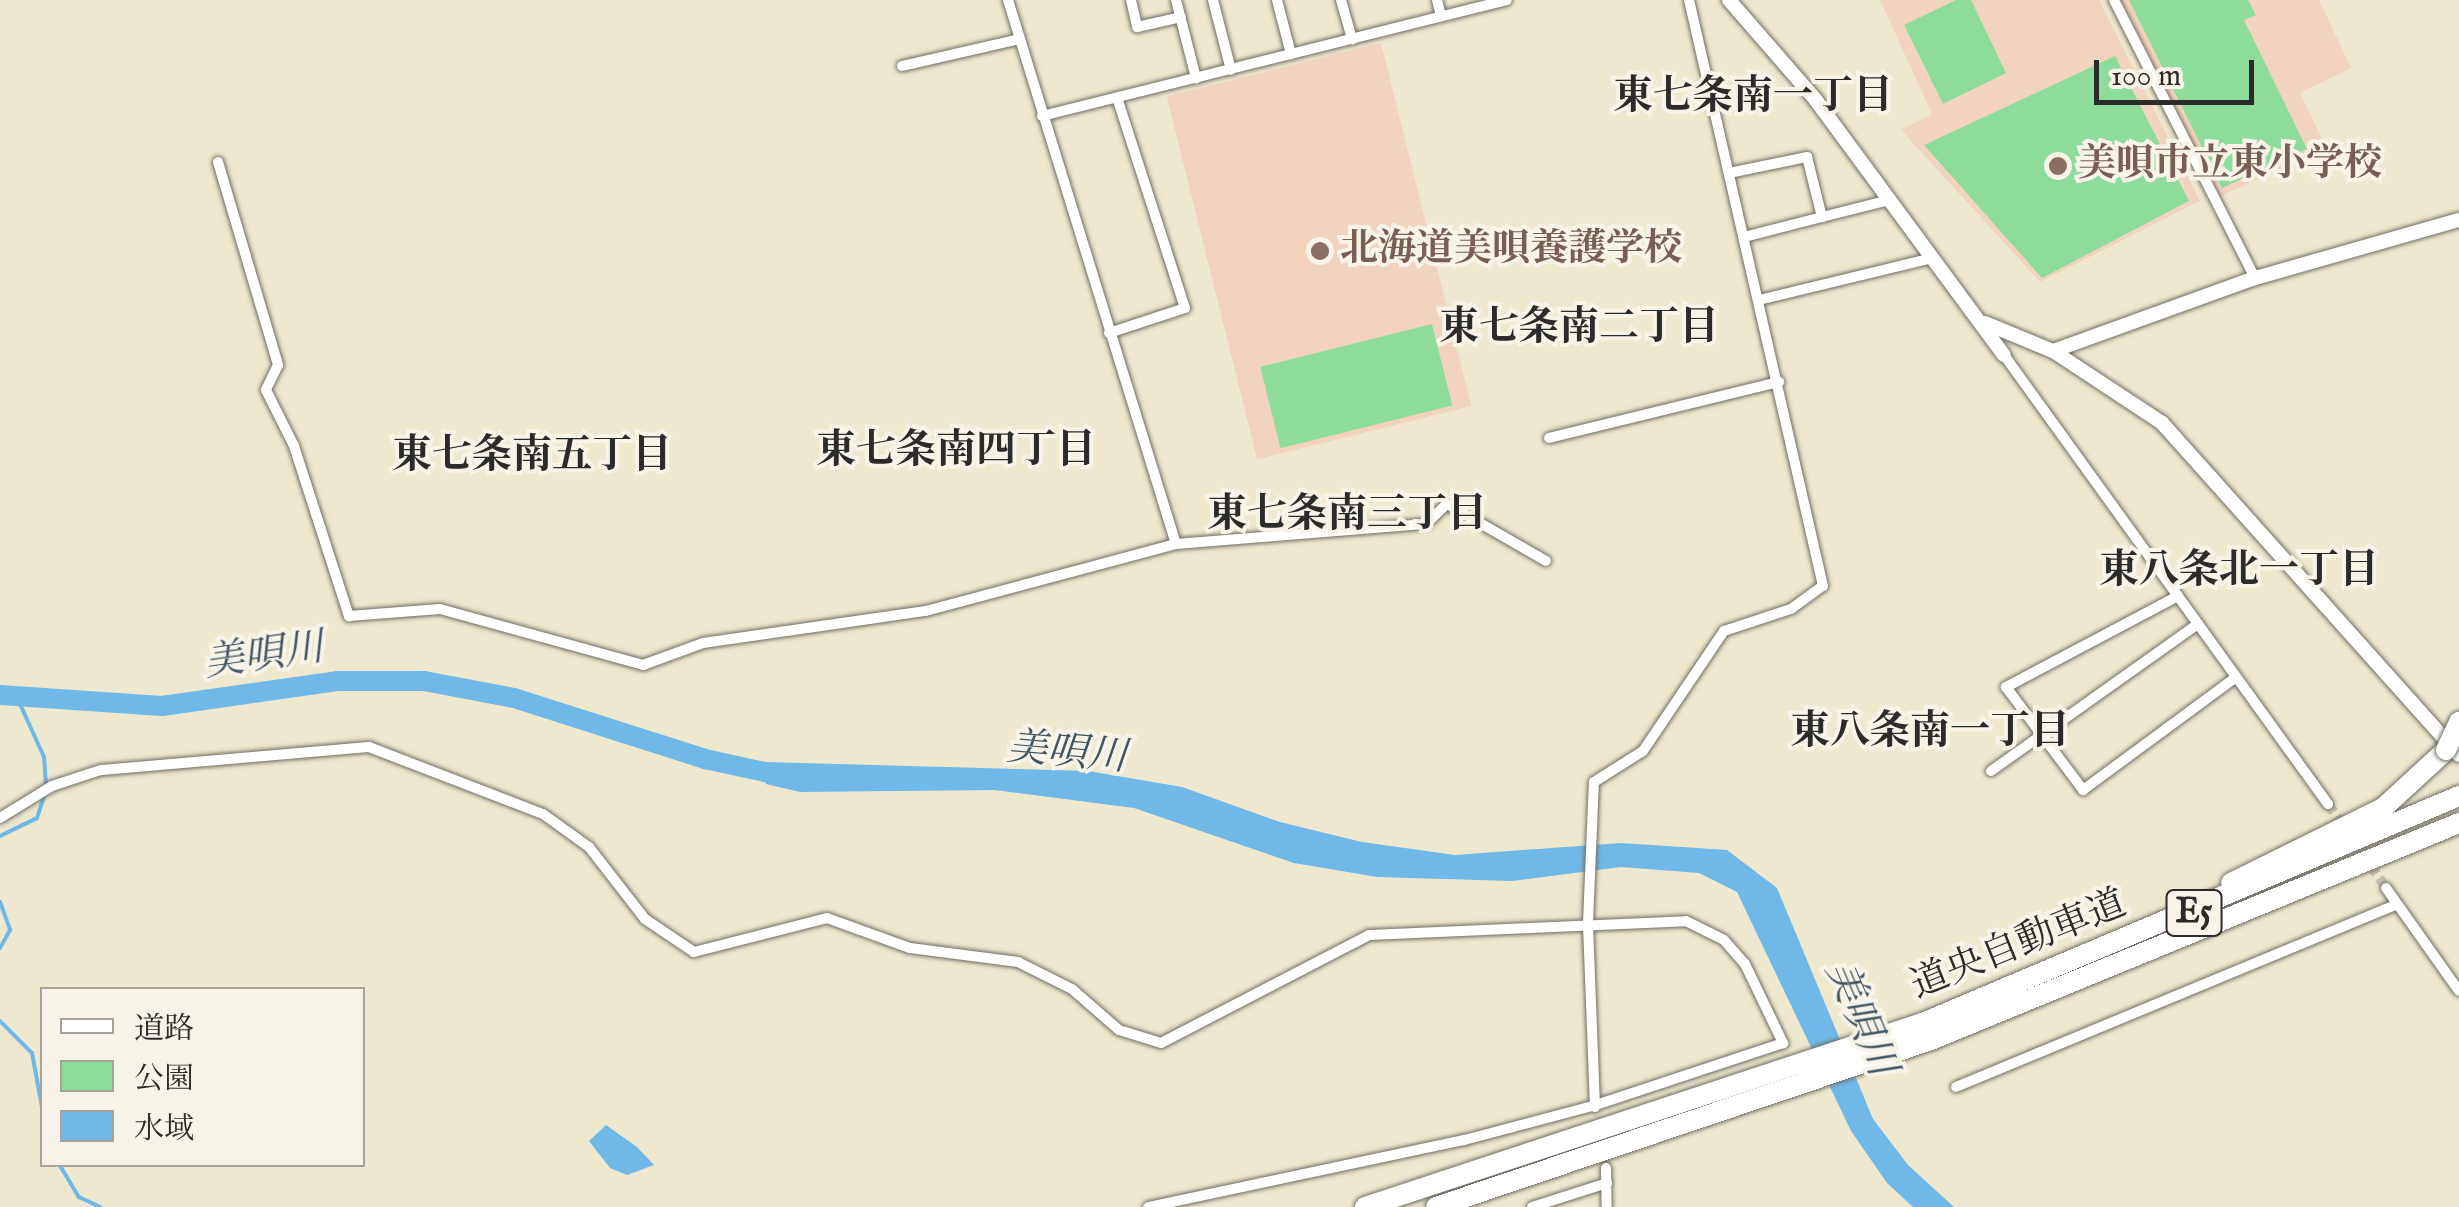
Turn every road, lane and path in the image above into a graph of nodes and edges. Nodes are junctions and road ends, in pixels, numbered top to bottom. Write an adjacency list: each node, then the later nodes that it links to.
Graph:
1 (1008, 0): 14 (street)
2 (1131, 0): 13 (street)
3 (1176, 0): 13 (street)
4 (1213, 0): 18 (street)
5 (1277, 0): 16 (street)
6 (1341, 0): 15 (street)
7 (1437, 0): 12 (street)
8 (1507, 0): 12 (street)
9 (1689, 0): 23 (street)
10 (1730, 0): 24 (street)
11 (2114, 0): 29 (street)
12 (1442, 16): 15 (street)
13 (1181, 17): 19 (street)
14 (1020, 39): 17 (street); 21 (street)
15 (1352, 39): 16 (street)
16 (1291, 54): 18 (street)
17 (902, 66)
18 (1230, 70): 19 (street)
19 (1196, 78): 20 (street)
20 (1116, 98): 21 (street); 32 (street)
21 (1042, 116): 32 (street)
22 (218, 162): 37 (street)
23 (1729, 173): 25 (street); 27 (street)
24 (1889, 200): 25 (street); 28 (street)
25 (1822, 217): 27 (street)
26 (2459, 220): 29 (street)
27 (1744, 237): 30 (street)
28 (1932, 258): 30 (street); 31 (street)
29 (2255, 278): 33 (street)
30 (1759, 300): 35 (street)
31 (1985, 323): 33 (street); 34 (street)
32 (1109, 333): 37 (street)
33 (2053, 351): 44 (street)
34 (2004, 355): 39 (street)
35 (1779, 382): 36 (street); 52 (street)
36 (1550, 438)
37 (1176, 544): 38 (street)
38 (1546, 562)
39 (2178, 596): 40 (street); 43 (street)
40 (2198, 624): 41 (street); 43 (street)
41 (2236, 677): 43 (street); 47 (street)
42 (2459, 721): 44 (highway, bridge)
43 (2042, 735): 45 (street)
44 (2453, 752): 53 (highway)
45 (1991, 771)
46 (2459, 796): 53 (highway, 道央自動車道 / E5)
47 (2328, 804)
48 (0, 818): 52 (street)
49 (2452, 828): 55 (highway, 道央自動車道 / E5)
50 (2386, 888): 51 (street)
51 (2396, 904): 54 (street); 57 (street)
52 (1588, 923): 58 (street); 58 (street)
53 (2036, 979): 55 (highway, 道央自動車道 / E5)
54 (2459, 991)
55 (1928, 1031): 56 (highway, 道央自動車道 / E5)
56 (1783, 1083): 62 (highway, 道央自動車道 / E5); 63 (highway, 道央自動車道 / E5)
57 (1956, 1087)
58 (1595, 1108): 61 (street)
59 (1606, 1168): 60 (street)
60 (1606, 1183): 64 (street); 65 (street)
61 (1148, 1207)
62 (1365, 1207)
63 (1436, 1207)
64 (1532, 1207)
65 (1607, 1207)

